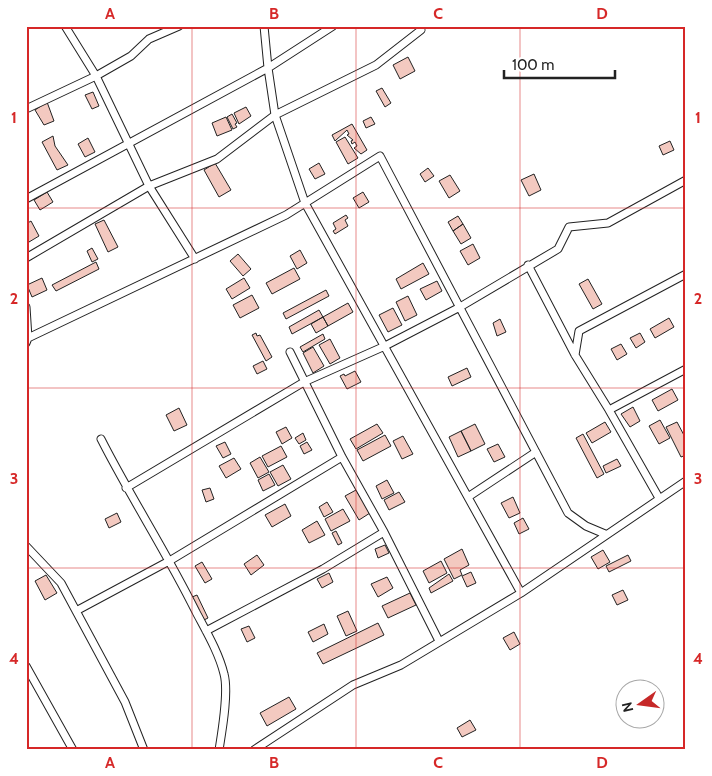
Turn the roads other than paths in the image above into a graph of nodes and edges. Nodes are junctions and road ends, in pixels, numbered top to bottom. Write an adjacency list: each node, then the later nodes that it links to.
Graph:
1 (65, 26): 7 (street)
2 (178, 26): 7 (street)
3 (264, 26): 6 (street)
4 (333, 26): 6 (street)
5 (421, 30): 9 (street)
6 (268, 68): 9 (street); 10 (street)
7 (96, 76): 8 (street); 10 (street)
8 (26, 109)
9 (275, 115): 12 (street); 14 (street)
10 (129, 142): 12 (street); 13 (street)
11 (686, 180): 17 (street)
12 (149, 186): 15 (street); 16 (street)
13 (26, 199)
14 (304, 203): 16 (street); 20 (street); 22 (street)
15 (26, 258)
16 (195, 259): 21 (street)
17 (528, 265): 20 (street); 24 (street)
18 (686, 274): 24 (street)
19 (26, 307): 21 (street)
20 (460, 307): 22 (street); 29 (street)
21 (27, 341)
22 (385, 346): 26 (street); 33 (street)
23 (290, 352): 26 (street)
24 (575, 355): 27 (street)
25 (686, 369): 27 (street)
26 (304, 382): 30 (street); 32 (street)
27 (610, 410): 34 (street)
28 (100, 439): 32 (street)
29 (536, 452): 33 (street); 36 (street)
30 (342, 457): 35 (street); 38 (street)
31 (686, 481): 34 (street)
32 (126, 488): 38 (street)
33 (468, 497): 39 (street)
34 (659, 498): 36 (street)
35 (384, 532): 41 (street); 42 (street)
36 (605, 534): 39 (street)
37 (26, 546): 40 (street)
38 (171, 560): 40 (street); 41 (street)
39 (521, 592): 42 (street)
40 (76, 611): 45 (street)
41 (206, 631): 46 (street)
42 (439, 641): 47 (street)
43 (26, 666): 44 (street)
44 (73, 750)
45 (144, 750)
46 (219, 750)
47 (254, 750)

